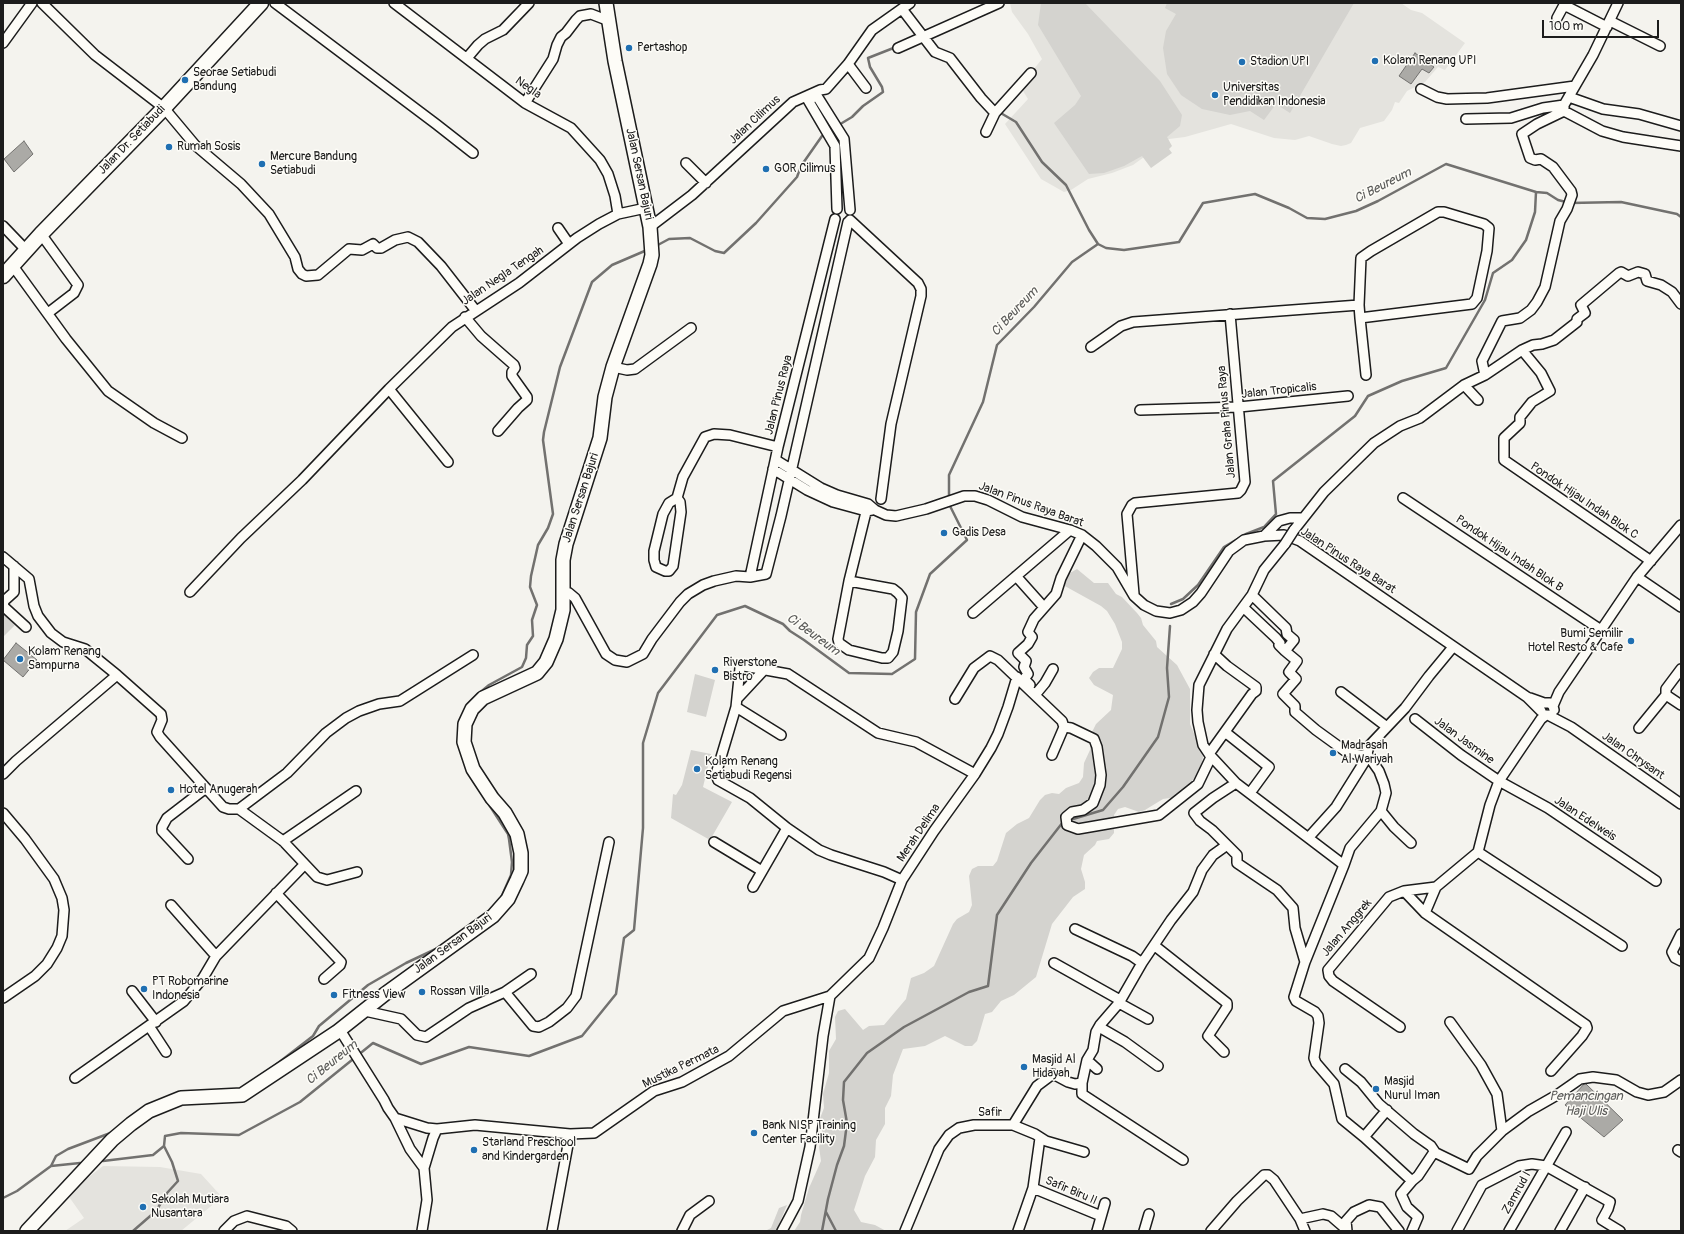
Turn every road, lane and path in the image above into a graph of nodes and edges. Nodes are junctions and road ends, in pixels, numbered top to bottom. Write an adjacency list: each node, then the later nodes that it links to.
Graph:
1 (32, 3): 16 (street)
2 (42, 3): 27 (street)
3 (261, 3): 27 (main road, Jalan Dr. Setiabudi)
4 (275, 3): 34 (street)
5 (394, 3): 19 (street, Negla)
6 (529, 3): 19 (street)
7 (606, 3): 12 (main road, Jalan Sersan Bajuri)
8 (999, 3): 15 (street)
9 (1618, 3): 14 (street)
10 (1563, 4): 13 (street); 14 (street)
11 (906, 6): 15 (street); 20 (street, Jalan Cilimus)
12 (608, 17): 26 (street); 37 (main road, Jalan Sersan Bajuri)
13 (1557, 18)
14 (1609, 24): 17 (street); 22 (street)
15 (925, 37): 18 (street); 29 (street)
16 (3, 43)
17 (1660, 46)
18 (898, 48)
19 (468, 58): 26 (street, Negla)
20 (848, 64): 23 (street); 36 (street, Jalan Cilimus)
21 (1031, 73): 29 (street)
22 (1574, 86): 24 (street); 25 (street)
23 (866, 88)
24 (1421, 89)
25 (1569, 97): 28 (street); 31 (street)
26 (525, 103): 40 (street, Negla)
27 (164, 108): 46 (main road, Jalan Dr. Setiabudi); 55 (street)
28 (1564, 108): 30 (street); 33 (street); 67 (street)
29 (995, 114): 32 (street)
30 (1466, 119)
31 (1681, 126)
32 (986, 132)
33 (1681, 146)
34 (473, 153)
35 (686, 163): 36 (street)
36 (706, 183): 45 (street, Jalan Cilimus)
37 (646, 208): 40 (street, Jalan Negla Tengah); 45 (main road, Jalan Sersan Bajuri)
38 (837, 209): 39 (street); 39 (street, Jalan Pinus Raya); 41 (street, Jalan Pinus Raya)
39 (850, 210): 42 (street, Jalan Pinus Raya)
40 (618, 214): 47 (street, Jalan Negla Tengah)
41 (835, 220): 42 (street); 51 (street, Jalan Pinus Raya)
42 (849, 221): 54 (street, Jalan Pinus Raya); 86 (street)
43 (3, 226): 48 (street)
44 (558, 228): 47 (street)
45 (650, 228): 65 (main road, Jalan Sersan Bajuri)
46 (41, 234): 48 (main road, Jalan Dr. Setiabudi); 56 (street)
47 (569, 244): 55 (street, Jalan Negla Tengah)
48 (27, 251): 49 (main road, Jalan Dr. Setiabudi)
49 (13, 266): 50 (main road, Jalan Dr. Setiabudi); 56 (street)
50 (3, 276)
51 (814, 304): 54 (street); 61 (street, Jalan Pinus Raya)
52 (1681, 304): 64 (street)
53 (1359, 305): 57 (street); 59 (street); 59 (street)
54 (829, 306): 62 (street, Jalan Pinus Raya)
55 (476, 310): 58 (street, Jalan Negla Tengah)
56 (48, 313): 76 (street)
57 (1230, 314): 63 (street); 72 (street, Jalan Graha Pinus Raya)
58 (465, 317): 69 (street, Jalan Negla Tengah); 74 (street)
59 (1360, 318): 66 (street)
60 (691, 328): 65 (street)
61 (805, 342): 62 (street); 75 (street, Jalan Pinus Raya)
62 (820, 346): 77 (street, Jalan Pinus Raya)
63 (1091, 347)
64 (1522, 350): 67 (street); 94 (street, Pondok Hijau Indah Blok C)
65 (613, 367): 101 (main road, Jalan Sersan Bajuri)
66 (1366, 375)
67 (1485, 375): 68 (street)
68 (1464, 386): 71 (street); 88 (street)
69 (389, 389): 80 (street); 100 (street, Jalan Negla Tengah)
70 (1348, 396): 72 (street, Jalan Tropicalis)
71 (1478, 400)
72 (1239, 407): 73 (street, Jalan Tropicalis); 103 (street, Jalan Graha Pinus Raya)
73 (1140, 410)
74 (498, 431)
75 (781, 437): 77 (street); 78 (street, Jalan Pinus Raya)
76 (182, 438)
77 (798, 441): 82 (street, Jalan Pinus Raya)
78 (778, 447): 79 (street, Jalan Pinus Raya); 84 (street)
79 (776, 460): 81 (street, Jalan Pinus Raya); 82 (street, Jalan Pinus Raya Barat)
80 (448, 462)
81 (773, 469): 83 (street, Jalan Pinus Raya Barat); 97 (street, Jalan Pinus Raya)
82 (791, 469): 83 (street, Jalan Pinus Raya); 87 (street, Jalan Pinus Raya Barat)
83 (789, 479): 87 (street, Jalan Pinus Raya Barat); 97 (street, Jalan Pinus Raya)
84 (677, 498): 84 (street)
85 (1403, 498): 109 (street, Pondok Hijau Indah Blok B)
86 (881, 499)
87 (870, 508): 90 (street, Jalan Pinus Raya Barat); 99 (street)
88 (1303, 518): 92 (street); 102 (street, bridge)
89 (1681, 525): 94 (street)
90 (1070, 530): 91 (street, Jalan Pinus Raya Barat); 96 (street)
91 (1082, 535): 103 (street, Jalan Pinus Raya Barat); 120 (street)
92 (1264, 536): 103 (street, Jalan Pinus Raya Barat); 110 (street, Jalan Pinus Raya Barat)
93 (3, 557): 95 (street)
94 (1651, 561): 98 (street)
95 (14, 566): 108 (street); 117 (street)
96 (1016, 576): 104 (street); 107 (street)
97 (750, 577): 101 (street)
98 (1636, 577): 106 (street); 109 (street)
99 (849, 581): 99 (street)
100 (190, 592)
101 (564, 592): 183 (main road, Jalan Sersan Bajuri)
102 (1252, 595): 105 (street); 111 (street)
103 (1134, 596)
104 (1041, 604)
105 (1243, 607): 111 (street); 112 (street)
106 (1681, 607)
107 (973, 613)
108 (26, 627)
109 (1601, 630): 125 (street)
110 (1454, 647): 125 (street, Jalan Pinus Raya Barat); 128 (street)
111 (1285, 651): 134 (street)
112 (1214, 654): 130 (street); 133 (street)
113 (473, 655): 143 (street)
114 (1053, 669): 120 (street)
115 (1681, 669): 121 (street)
116 (764, 670): 123 (street); 123 (street); 136 (street)
117 (117, 675): 135 (street); 139 (street)
118 (1017, 677): 120 (street); 122 (street); 136 (street, Merah Delima)
119 (1341, 692): 128 (street)
120 (1036, 693): 127 (street)
121 (1666, 695): 124 (street); 129 (street)
122 (955, 699)
123 (737, 703): 131 (street); 146 (street)
124 (1681, 706)
125 (1546, 710): 137 (street); 142 (street, Jalan Chrysant)
126 (1415, 719): 137 (street, Jalan Jasmine)
127 (1064, 727): 132 (street); 133 (street)
128 (1387, 727): 134 (street)
129 (1638, 728)
130 (1225, 732): 133 (street); 141 (street)
131 (781, 735)
132 (1052, 755)
133 (1210, 755): 138 (street)
134 (1367, 755): 144 (street); 147 (street)
135 (3, 774)
136 (975, 774): 159 (street, Merah Delima)
137 (1499, 781): 153 (street); 160 (street, Jalan Edelweis)
138 (1236, 783): 141 (street); 152 (street)
139 (206, 788): 143 (street); 154 (street)
140 (356, 791): 148 (street)
141 (1250, 793): 147 (street)
142 (1681, 804)
143 (239, 809): 148 (street)
144 (1381, 811): 151 (street); 156 (street)
145 (3, 813): 181 (street)
146 (787, 828): 157 (street); 159 (street)
147 (1309, 837): 156 (street)
148 (283, 841): 155 (street)
149 (609, 842): 179 (street)
150 (714, 842): 157 (street)
151 (1411, 843)
152 (1227, 845): 169 (street); 172 (street)
153 (1478, 852): 161 (street); 170 (street)
154 (188, 859)
155 (304, 865): 158 (street); 164 (street)
156 (1344, 865): 172 (street)
157 (762, 871): 162 (street)
158 (357, 872)
159 (902, 880): 180 (street, Merah Delima)
160 (1656, 881)
161 (1436, 886): 163 (street); 166 (street)
162 (753, 887)
163 (1404, 891): 166 (street); 188 (street, Jalan Anggrek)
164 (276, 893): 171 (street); 177 (street)
165 (171, 905): 171 (street)
166 (1425, 913): 196 (street)
167 (1075, 929): 175 (street)
168 (1681, 934): 173 (street)
169 (1155, 946): 175 (street); 191 (street)
170 (1622, 946)
171 (216, 956): 186 (street)
172 (1305, 962): 207 (street)
173 (1681, 962)
174 (1054, 963): 182 (street)
175 (1142, 963): 182 (street)
176 (531, 974): 179 (street)
177 (324, 979)
178 (132, 991): 186 (street)
179 (504, 992): 183 (street)
180 (830, 996): 206 (street, Mustika Permata); 229 (street)
181 (3, 998)
182 (1120, 1002): 184 (street); 187 (street)
183 (365, 1011): 189 (main road, Jalan Sersan Bajuri)
184 (1148, 1019)
185 (1450, 1022): 204 (street)
186 (152, 1024): 190 (street); 197 (street)
187 (1099, 1027): 192 (street); 193 (street)
188 (1400, 1027)
189 (339, 1031): 201 (street); 223 (main road, Jalan Sersan Bajuri)
190 (166, 1052)
191 (1224, 1052)
192 (1087, 1060): 194 (street); 199 (street)
193 (1158, 1066)
194 (1097, 1069)
195 (1345, 1069): 200 (street)
196 (1550, 1070)
197 (75, 1078)
198 (1681, 1080): 204 (street)
199 (1082, 1083): 202 (street); 211 (street)
200 (1387, 1110): 207 (street); 210 (street)
201 (395, 1118): 203 (street, Mustika Permata); 213 (street)
202 (1012, 1125): 208 (street, Safir); 230 (street, Safir)
203 (437, 1129): 206 (street, Mustika Permata); 213 (street)
204 (1502, 1131): 210 (street)
205 (1566, 1132): 212 (street, Zamrud I)
206 (570, 1134): 227 (street)
207 (1364, 1137): 214 (street)
208 (1040, 1138): 209 (street, Safir); 215 (street)
209 (1084, 1152)
210 (1435, 1152): 214 (street)
211 (1182, 1160)
212 (1546, 1166): 216 (street); 238 (street); 239 (street, Zamrud I)
213 (424, 1168): 226 (street)
214 (1412, 1181): 237 (street)
215 (1033, 1188): 220 (street, Safir Biru II); 231 (street)
216 (1585, 1188): 240 (street); 241 (street)
217 (709, 1201): 228 (street)
218 (1105, 1203): 220 (street)
219 (1149, 1214): 233 (street)
220 (1101, 1216): 232 (street)
221 (1300, 1219): 222 (street); 234 (street); 235 (street)
222 (1346, 1230): 236 (street)
223 (27, 1231)
224 (224, 1231): 225 (street)
225 (292, 1231)
226 (422, 1231)
227 (552, 1231)
228 (682, 1231)
229 (782, 1231)
230 (905, 1231)
231 (1018, 1231)
232 (1097, 1231)
233 (1144, 1231)
234 (1211, 1231)
235 (1305, 1231)
236 (1399, 1231)
237 (1412, 1231)
238 (1457, 1231)
239 (1509, 1231)
240 (1560, 1231)
241 (1620, 1231)

